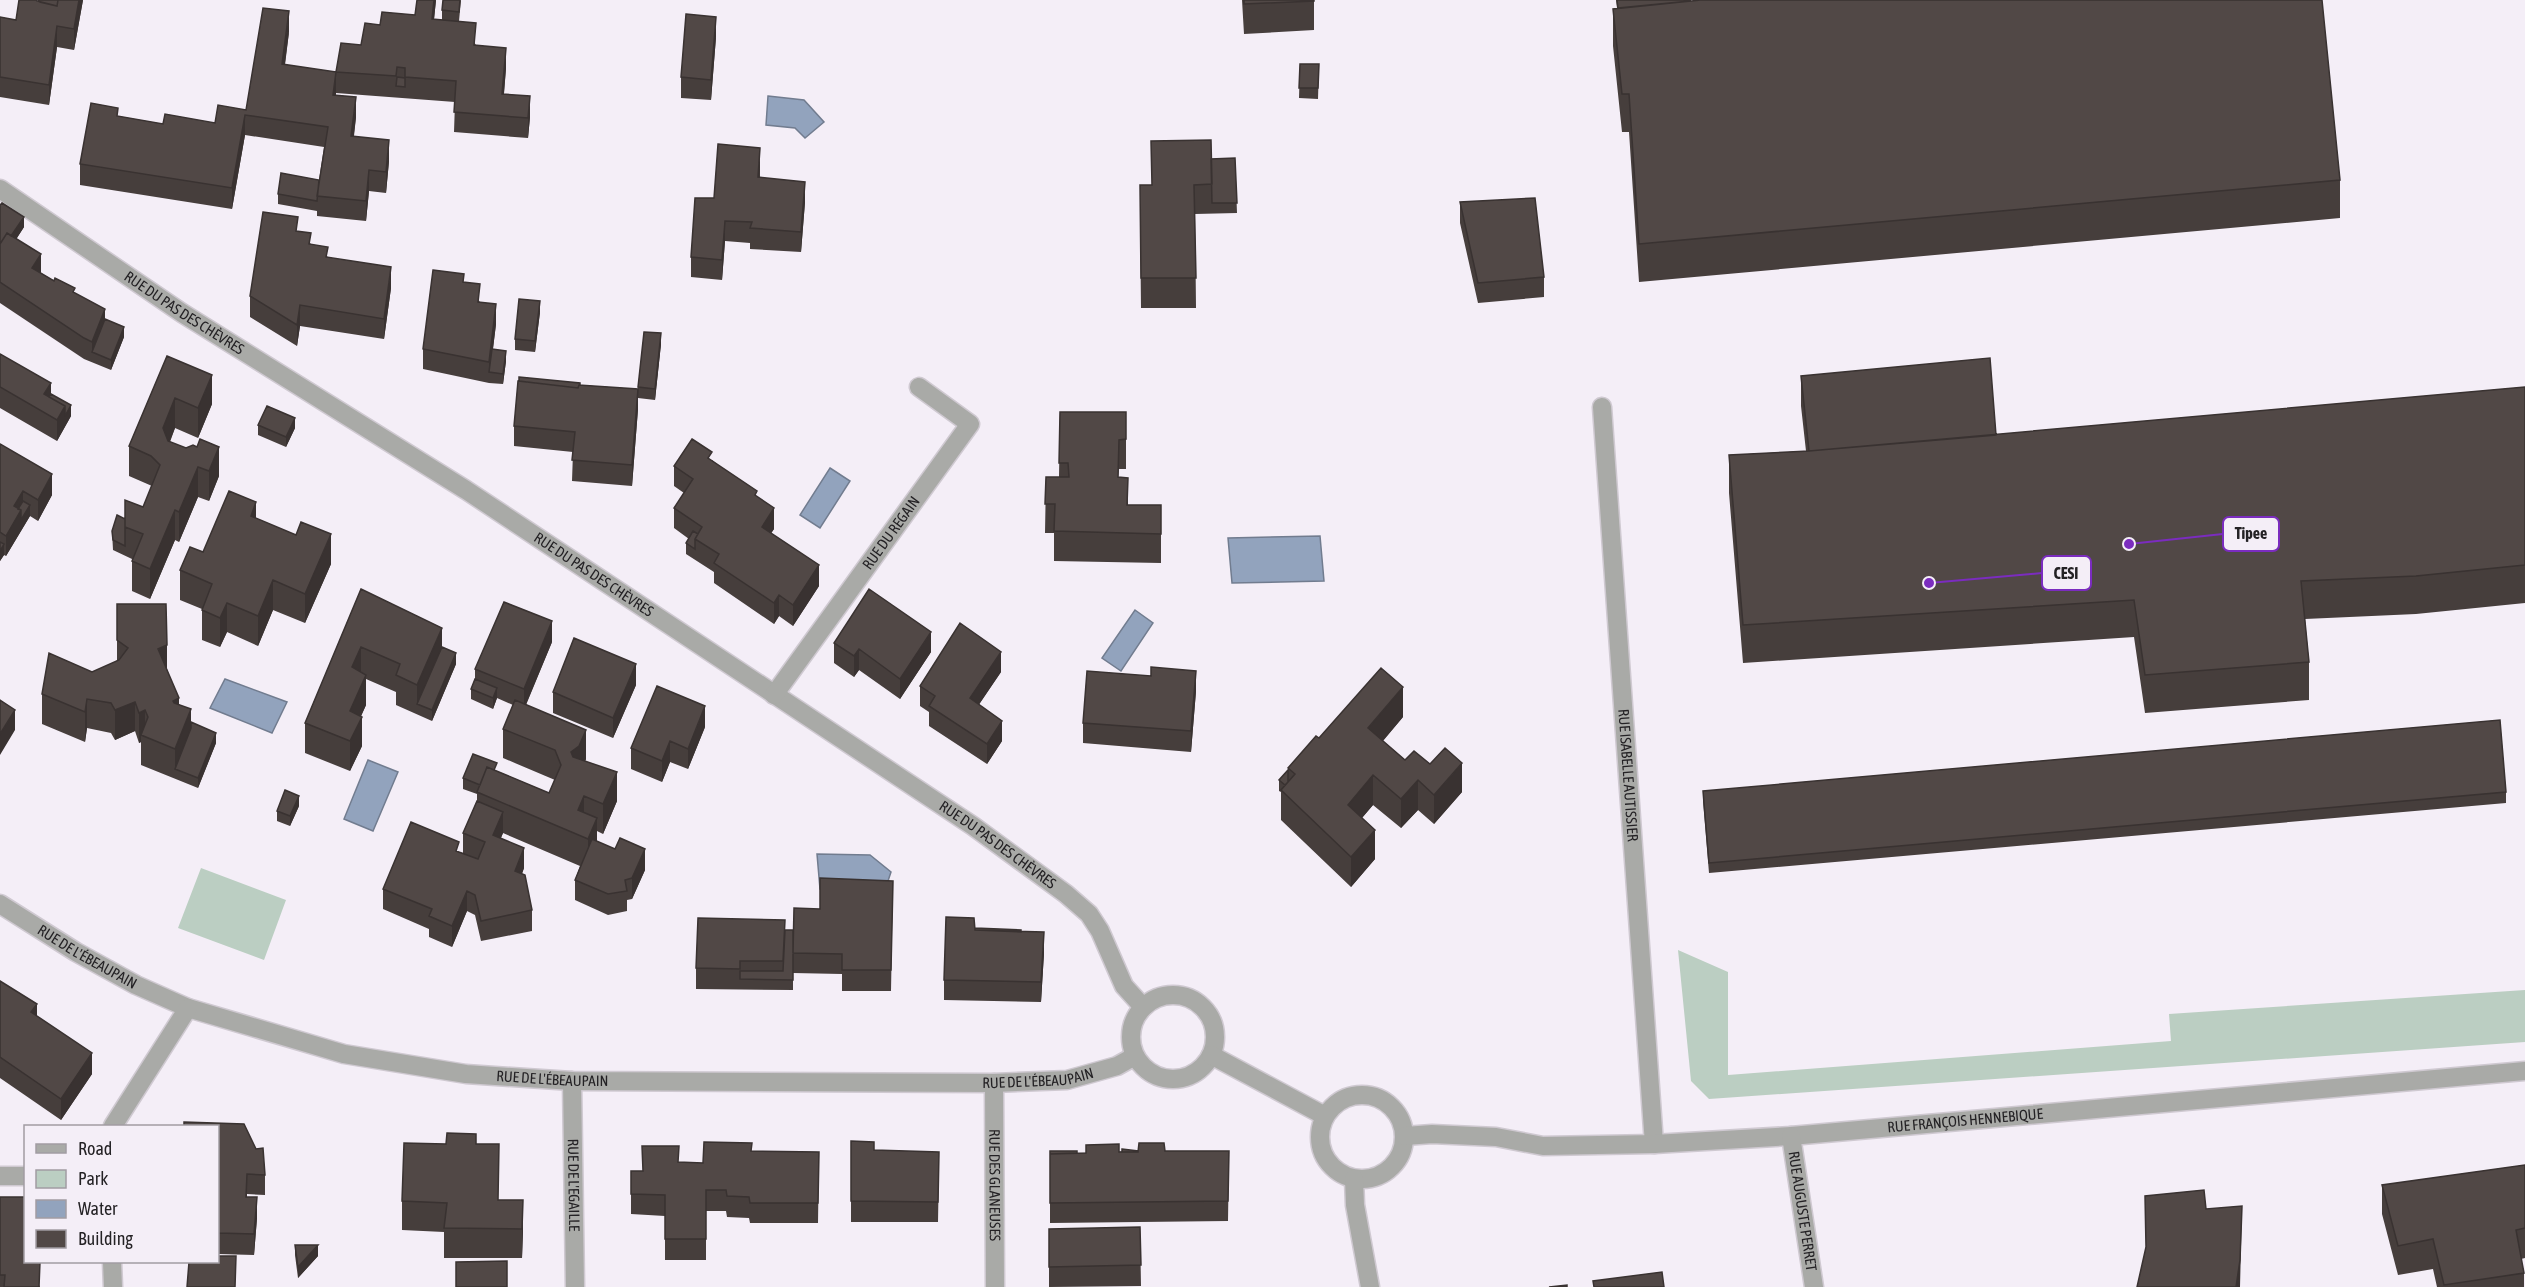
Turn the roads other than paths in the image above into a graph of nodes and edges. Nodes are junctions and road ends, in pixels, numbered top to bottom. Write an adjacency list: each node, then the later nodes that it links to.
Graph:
1 (0, 189): 4 (street, RUE DU PAS DES CHÈVRES)
2 (919, 387): 4 (street, RUE DU REGAIN)
3 (1602, 407): 17 (street, RUE ISABELLE AUTISSIER)
4 (774, 695): 6 (street, RUE DU PAS DES CHÈVRES)
5 (0, 904): 7 (street, RUE DE L'ÉBEAUPAIN)
6 (1143, 1007): 8 (street); 9 (street)
7 (189, 1008): 11 (street, RUE DE L'ÉBEAUPAIN); 14 (street)
8 (1211, 1055): 9 (street); 13 (street)
9 (1135, 1056): 12 (street, RUE DE L'ÉBEAUPAIN)
10 (2525, 1071): 16 (street, RUE FRANÇOIS HENNEBIQUE)
11 (572, 1081): 12 (street, RUE DE L'ÉBEAUPAIN); 23 (street, RUE DE L'EGAILLE)
12 (994, 1083): 24 (street, RUE DES GLANEUSES)
13 (1325, 1116): 15 (street); 20 (street)
14 (114, 1125)
15 (1405, 1136): 17 (street, RUE FRANÇOIS HENNEBIQUE); 20 (street)
16 (1791, 1136): 17 (street, RUE FRANÇOIS HENNEBIQUE); 26 (street, RUE AUGUSTE PERRET)
17 (1654, 1144)
18 (0, 1176): 19 (street)
19 (24, 1176)
20 (1354, 1179): 25 (street)
21 (112, 1263): 22 (street)
22 (112, 1287)
23 (575, 1287)
24 (995, 1287)
25 (1370, 1287)
26 (1814, 1287)

